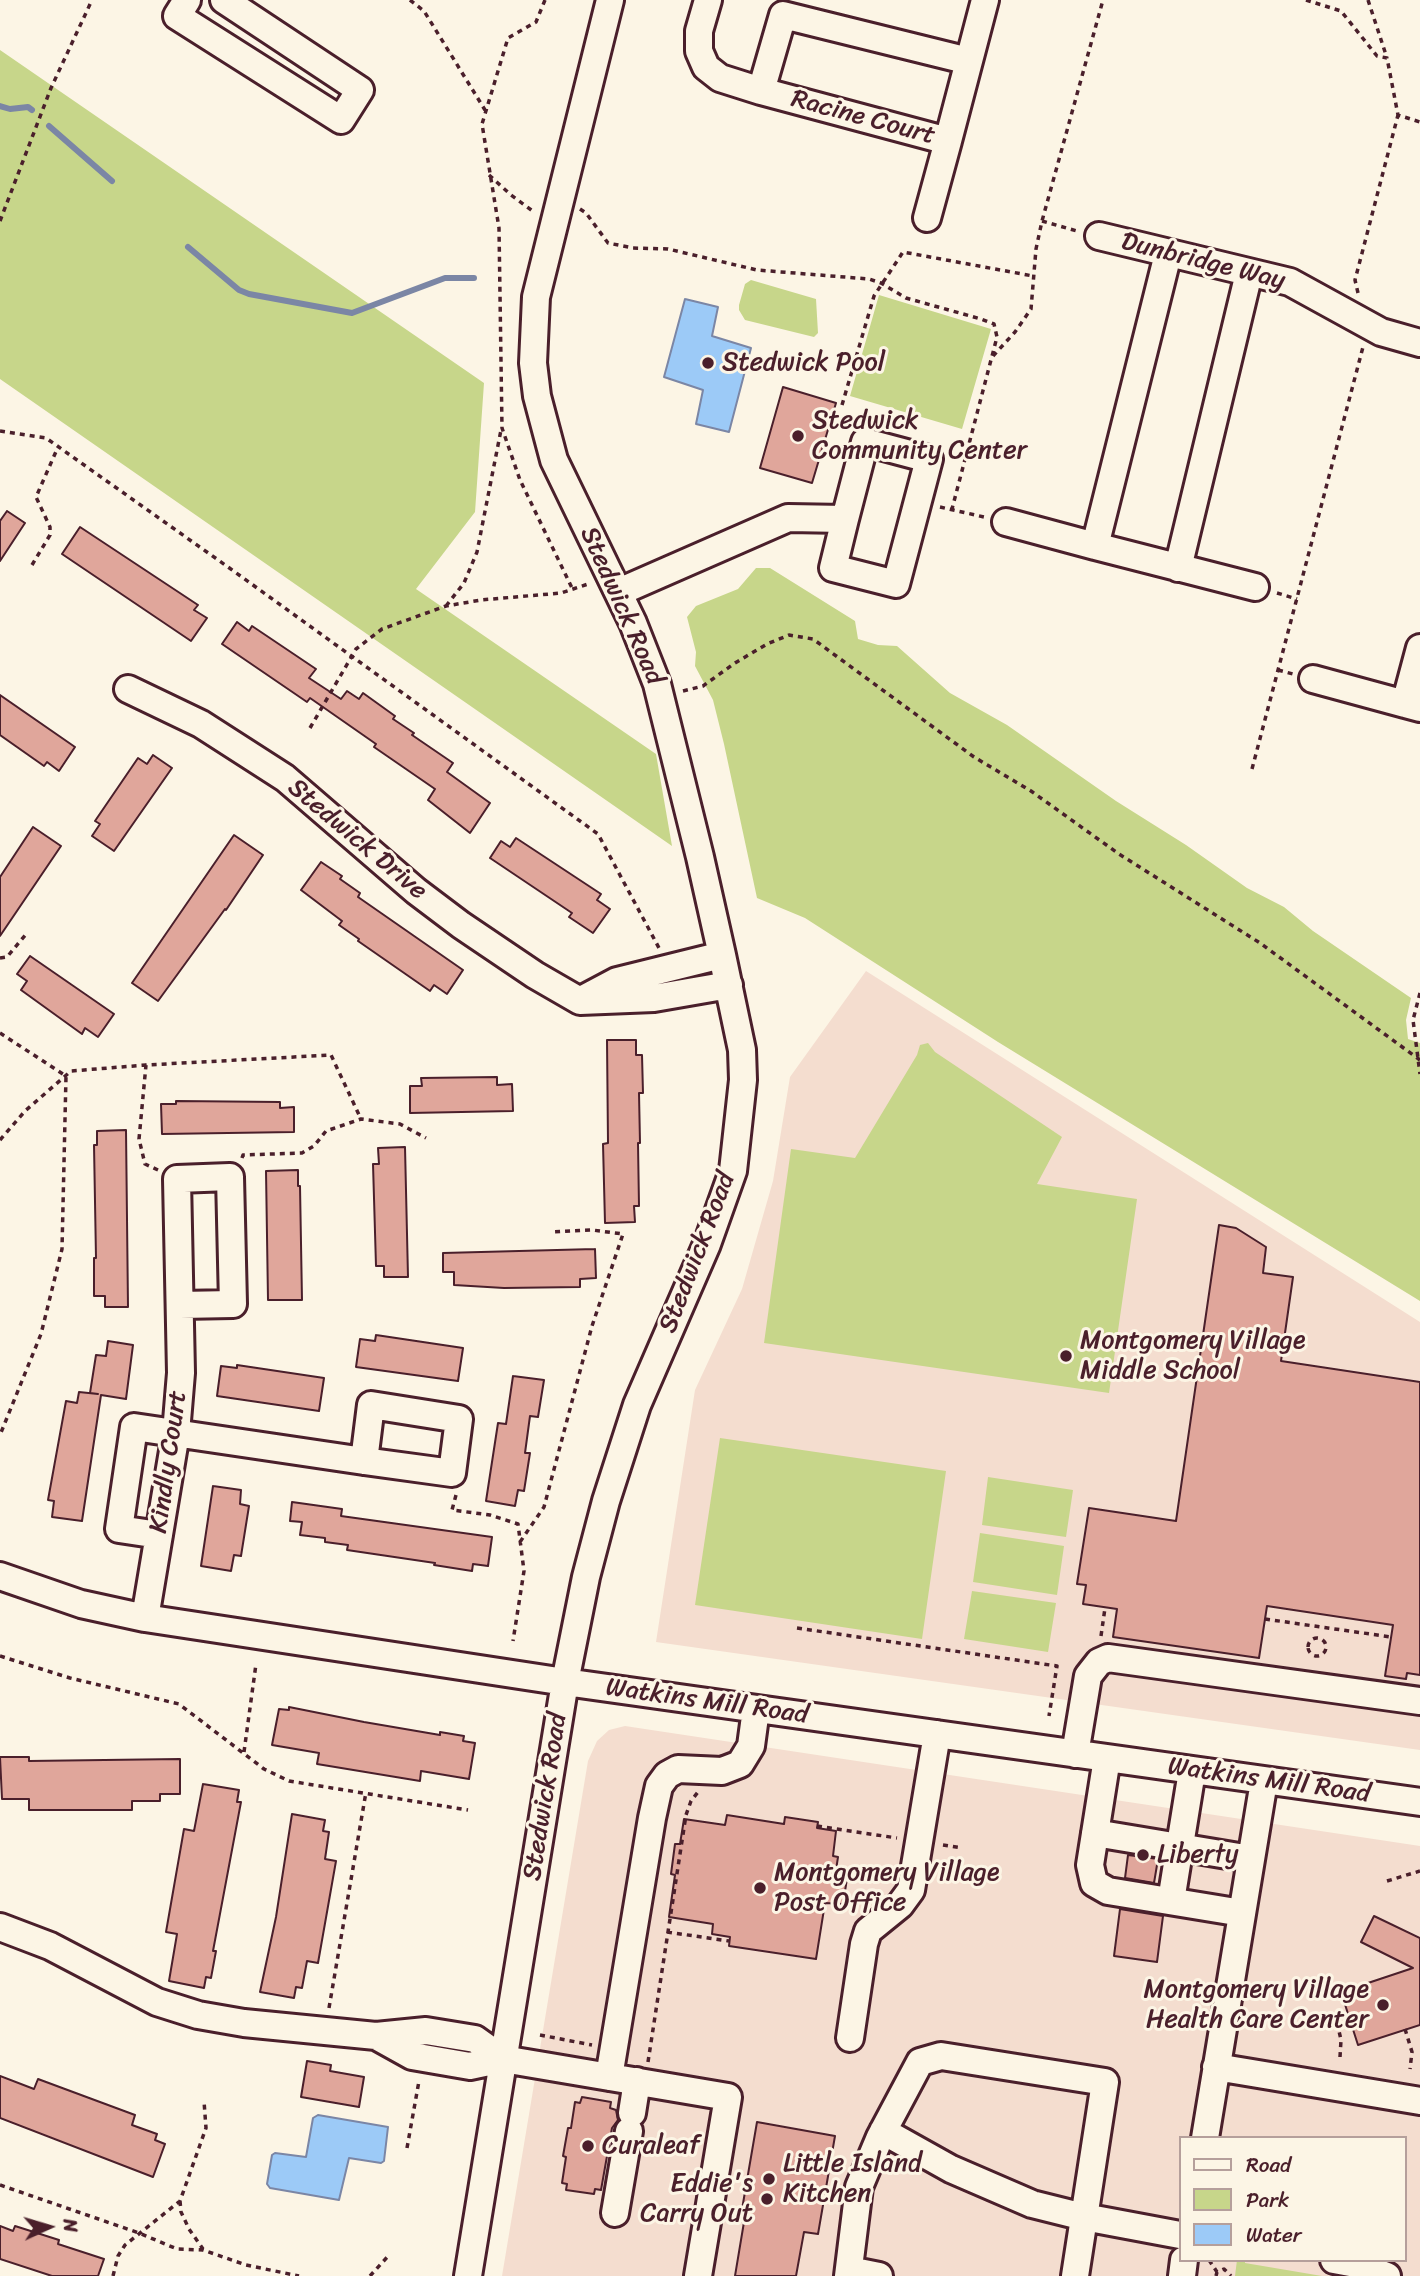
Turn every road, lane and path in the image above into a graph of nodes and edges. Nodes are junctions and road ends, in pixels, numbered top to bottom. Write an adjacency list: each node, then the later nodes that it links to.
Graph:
1 (92, 0): 22 (path)
2 (187, 0): 3 (street)
3 (224, 0)
4 (410, 0): 15 (path)
5 (545, 0): 15 (path)
6 (610, 0): 20 (street, Stedwick Road)
7 (708, 0): 14 (street, Racine Court)
8 (985, 0): 13 (street)
9 (1103, 0): 23 (path)
10 (1306, 0): 12 (path)
11 (1368, 0): 12 (path)
12 (1387, 58): 16 (path)
13 (969, 61): 14 (street, Racine Court); 18 (street, Racine Court)
14 (761, 91): 18 (street, Racine Court)
15 (486, 111): 19 (path)
16 (1398, 116): 17 (path); 29 (path)
17 (1420, 122)
18 (948, 141): 21 (street)
19 (489, 175): 20 (path); 33 (path)
20 (558, 208): 28 (path); 41 (street, Stedwick Road)
21 (927, 218)
22 (0, 221)
23 (1042, 221): 24 (path); 27 (path)
24 (1098, 236): 25 (street, Dunbridge Way)
25 (1168, 254): 26 (street, Dunbridge Way); 38 (street)
26 (1250, 273): 29 (street, Dunbridge Way); 40 (street)
27 (1033, 277): 28 (path); 31 (path)
28 (881, 283): 31 (path); 32 (path)
29 (1355, 318): 30 (street, Dunbridge Way); 52 (path)
30 (1420, 343)
31 (991, 358): 37 (path)
32 (842, 405)
33 (502, 428): 43 (path); 44 (path)
34 (0, 431): 35 (path)
35 (58, 447): 39 (path); 46 (path)
36 (845, 519): 36 (street); 41 (street)
37 (1006, 522): 38 (street)
38 (1095, 546): 40 (street)
39 (32, 565)
40 (1178, 568): 42 (street)
41 (614, 583): 43 (path); 49 (street, Stedwick Road)
42 (1255, 587)
43 (573, 590): 44 (path)
44 (446, 607): 46 (path)
45 (1420, 648): 50 (street)
46 (352, 656): 51 (path); 56 (path)
47 (1313, 679): 50 (street)
48 (128, 688): 59 (street, Stedwick Drive)
49 (660, 697): 54 (street, Stedwick Road); 61 (path)
50 (1412, 706)
51 (310, 728)
52 (1252, 769)
53 (27, 933): 55 (path)
54 (722, 955): 57 (street, Stedwick Road); 59 (street)
55 (0, 958)
56 (664, 958)
57 (729, 985): 59 (street); 88 (street, Stedwick Road)
58 (1420, 993): 61 (path)
59 (580, 1001)
60 (0, 1033): 64 (path)
61 (1418, 1058): 63 (path)
62 (146, 1065): 64 (path); 65 (path); 69 (path)
63 (1420, 1074)
64 (66, 1076): 67 (path); 73 (path)
65 (360, 1119): 66 (path); 68 (path)
66 (426, 1138)
67 (0, 1140)
68 (230, 1177): 69 (street); 71 (street)
69 (177, 1179): 71 (street, Kindly Court)
70 (551, 1232): 77 (path)
71 (180, 1305): 72 (street, Kindly Court)
72 (176, 1433): 74 (street); 76 (street, Kindly Court); 76 (street)
73 (0, 1435)
74 (364, 1461): 75 (street); 75 (street)
75 (452, 1473): 77 (path)
76 (159, 1535): 79 (street, Kindly Court)
77 (520, 1542): 85 (path)
78 (0, 1576): 79 (street, Watkins Mill Road)
79 (145, 1619): 88 (street, Watkins Mill Road)
80 (1265, 1619): 81 (path)
81 (1320, 1627): 83 (path); 84 (path)
82 (797, 1628): 91 (path)
83 (1391, 1637)
84 (1318, 1638): 84 (path)
85 (513, 1641)
86 (0, 1656): 93 (path)
87 (256, 1664): 93 (path)
88 (565, 1682): 90 (street, Watkins Mill Road); 122 (street, Stedwick Road)
89 (1420, 1701): 94 (street)
90 (757, 1709): 92 (street, Watkins Mill Road); 125 (street)
91 (1049, 1716)
92 (937, 1734): 94 (street, Watkins Mill Road); 104 (street)
93 (244, 1752): 99 (path)
94 (1075, 1754): 95 (street, Watkins Mill Road)
95 (1107, 1758): 96 (street, Watkins Mill Road); 103 (street)
96 (1192, 1771): 97 (street, Watkins Mill Road); 105 (street)
97 (1264, 1781): 100 (street, Watkins Mill Road); 107 (street)
98 (705, 1790): 113 (path)
99 (366, 1792): 101 (path); 119 (path)
100 (1420, 1802)
101 (468, 1810)
102 (817, 1826): 104 (path)
103 (1095, 1833): 105 (street); 110 (street)
104 (920, 1842): 106 (path); 120 (street)
105 (1180, 1847): 107 (street); 110 (street)
106 (962, 1848)
107 (1251, 1859): 111 (street)
108 (1420, 1871): 109 (path)
109 (1387, 1881)
110 (1171, 1901): 111 (street)
111 (1242, 1913): 123 (street)
112 (0, 1927): 119 (street)
113 (667, 1932): 114 (path); 127 (path)
114 (729, 1941)
115 (1318, 2018): 117 (path)
116 (1350, 2018): 117 (path)
117 (1337, 2022): 121 (path)
118 (1405, 2029): 124 (path)
119 (325, 2031): 122 (street)
120 (850, 2038)
121 (1340, 2057)
122 (503, 2059): 125 (street); 147 (street, Stedwick Road)
123 (1216, 2067): 129 (street); 131 (street)
124 (1410, 2069)
125 (609, 2077): 127 (street)
126 (419, 2080): 132 (path)
127 (641, 2082): 135 (street); 148 (street)
128 (204, 2101): 134 (path)
129 (1420, 2101)
130 (883, 2131): 136 (street); 136 (street); 142 (street)
131 (1205, 2136)
132 (407, 2148)
133 (0, 2185): 137 (path)
134 (180, 2201): 137 (path); 139 (path)
135 (615, 2213)
136 (1084, 2217): 138 (street); 150 (street)
137 (139, 2233): 139 (path); 144 (path)
138 (1178, 2235)
139 (203, 2250): 145 (path)
140 (390, 2254): 146 (path)
141 (1345, 2262): 152 (street)
142 (849, 2273): 149 (street)
143 (1216, 2274): 151 (path)
144 (113, 2276)
145 (299, 2276)
146 (370, 2276)
147 (468, 2276)
148 (698, 2276)
149 (879, 2276)
150 (1075, 2276)
151 (1231, 2276)
152 (1387, 2276)

